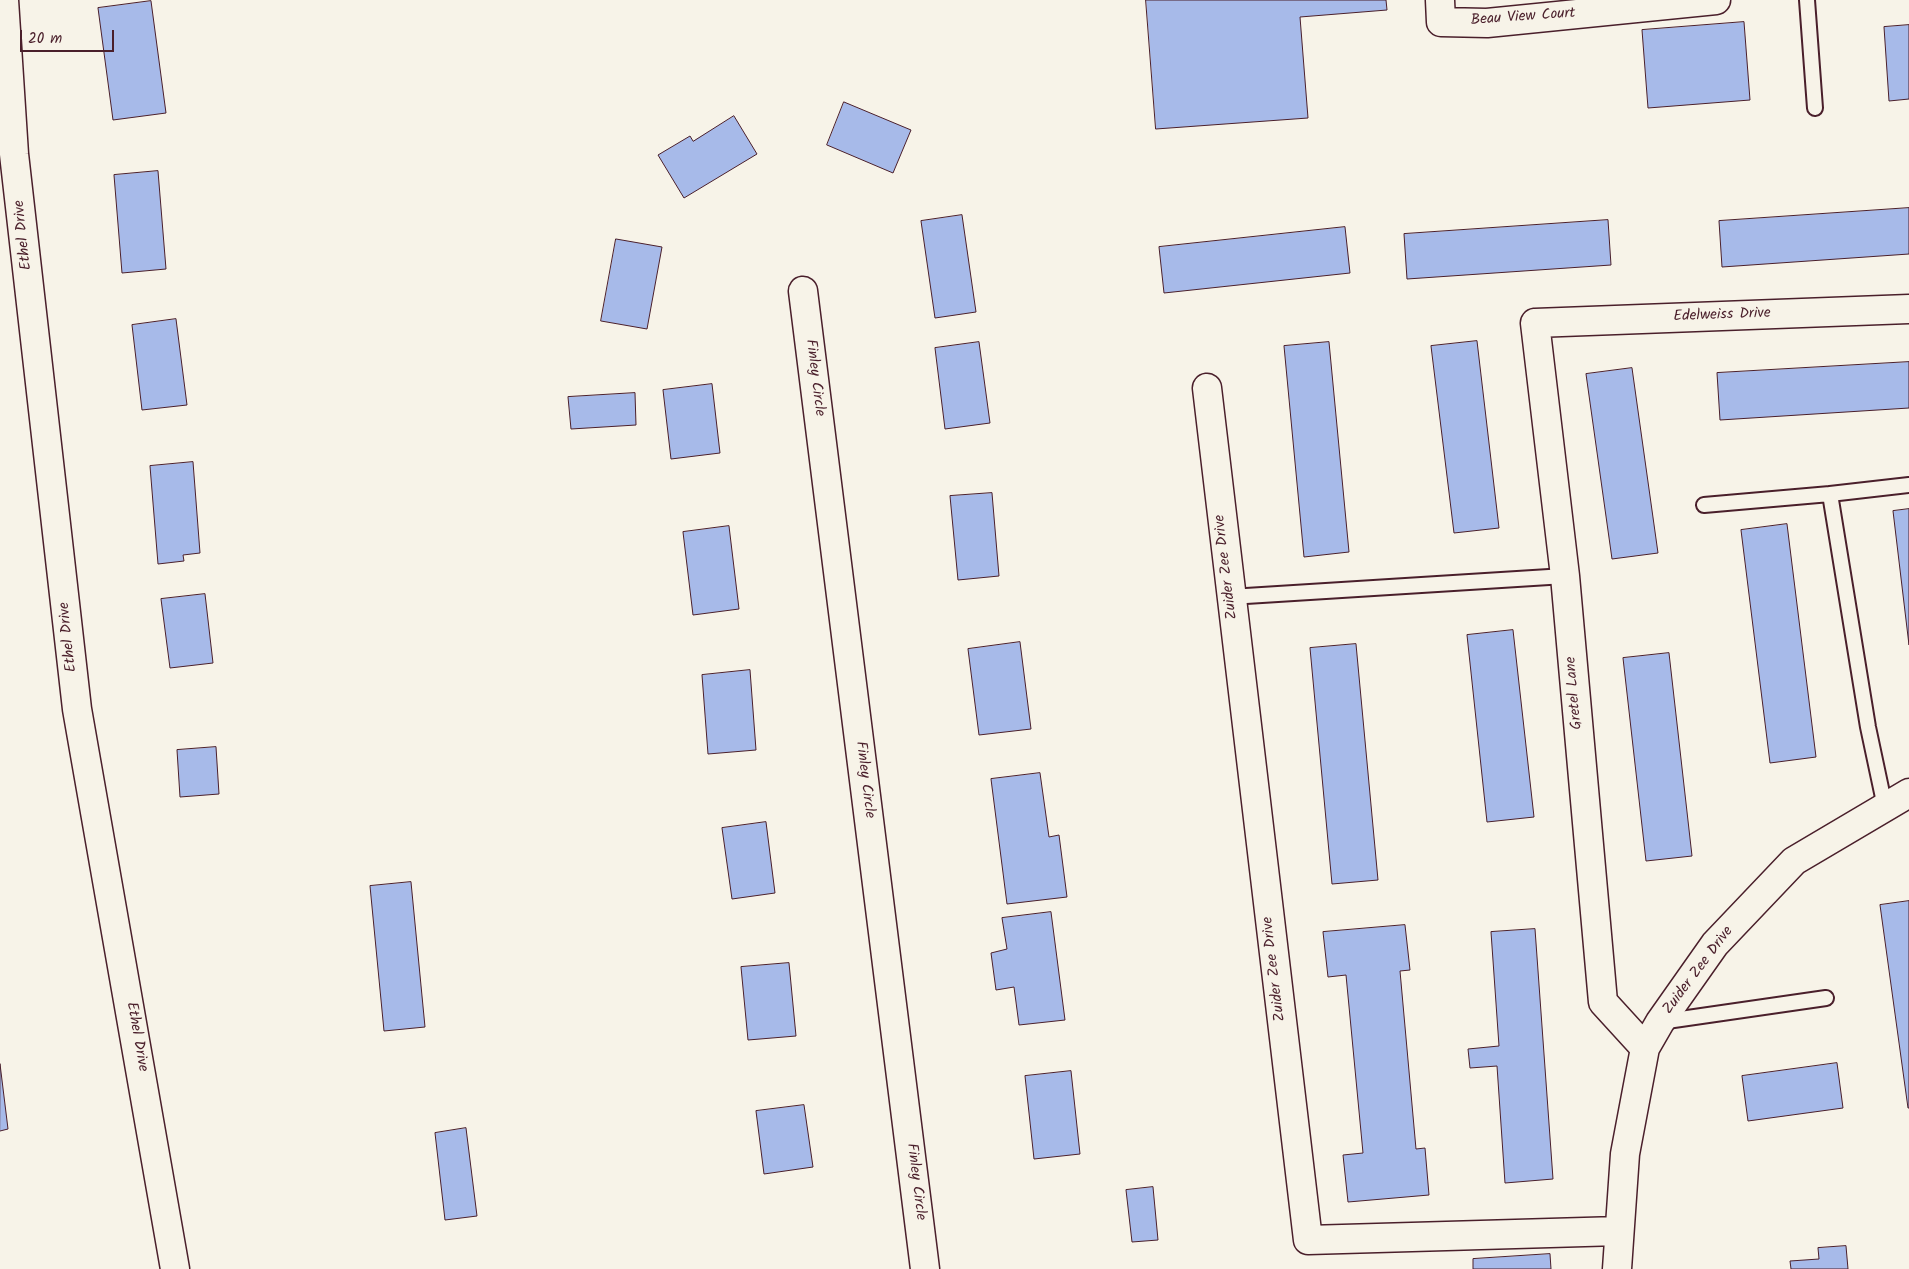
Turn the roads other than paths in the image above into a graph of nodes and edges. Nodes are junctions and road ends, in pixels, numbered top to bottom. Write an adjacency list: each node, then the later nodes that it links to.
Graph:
1 (4, 0): 21 (street, Ethel Drive)
2 (1440, 0): 3 (street, Beau View Court)
3 (1716, 0)
4 (1807, 0): 5 (lane)
5 (1815, 108)
6 (803, 292): 22 (street, Finley Circle)
7 (1909, 309): 8 (street, Edelweiss Drive)
8 (1535, 323): 13 (street, Gretel Lane)
9 (1207, 388): 14 (street, Zuider Zee Drive)
10 (1909, 486): 11 (lane)
11 (1830, 494): 12 (lane); 16 (lane)
12 (1704, 505)
13 (1565, 576): 14 (lane); 19 (street, Gretel Lane)
14 (1230, 597): 20 (street, Zuider Zee Drive)
15 (1909, 793): 16 (street, Zuider Zee Drive)
16 (1885, 807): 18 (street, Zuider Zee Drive)
17 (1826, 998): 18 (lane)
18 (1660, 1022): 19 (street, Zuider Zee Drive)
19 (1644, 1048): 20 (street, Zuider Zee Drive)
20 (1619, 1231): 23 (street, Zuider Zee Drive)
21 (175, 1269)
22 (925, 1269)
23 (1617, 1269)

